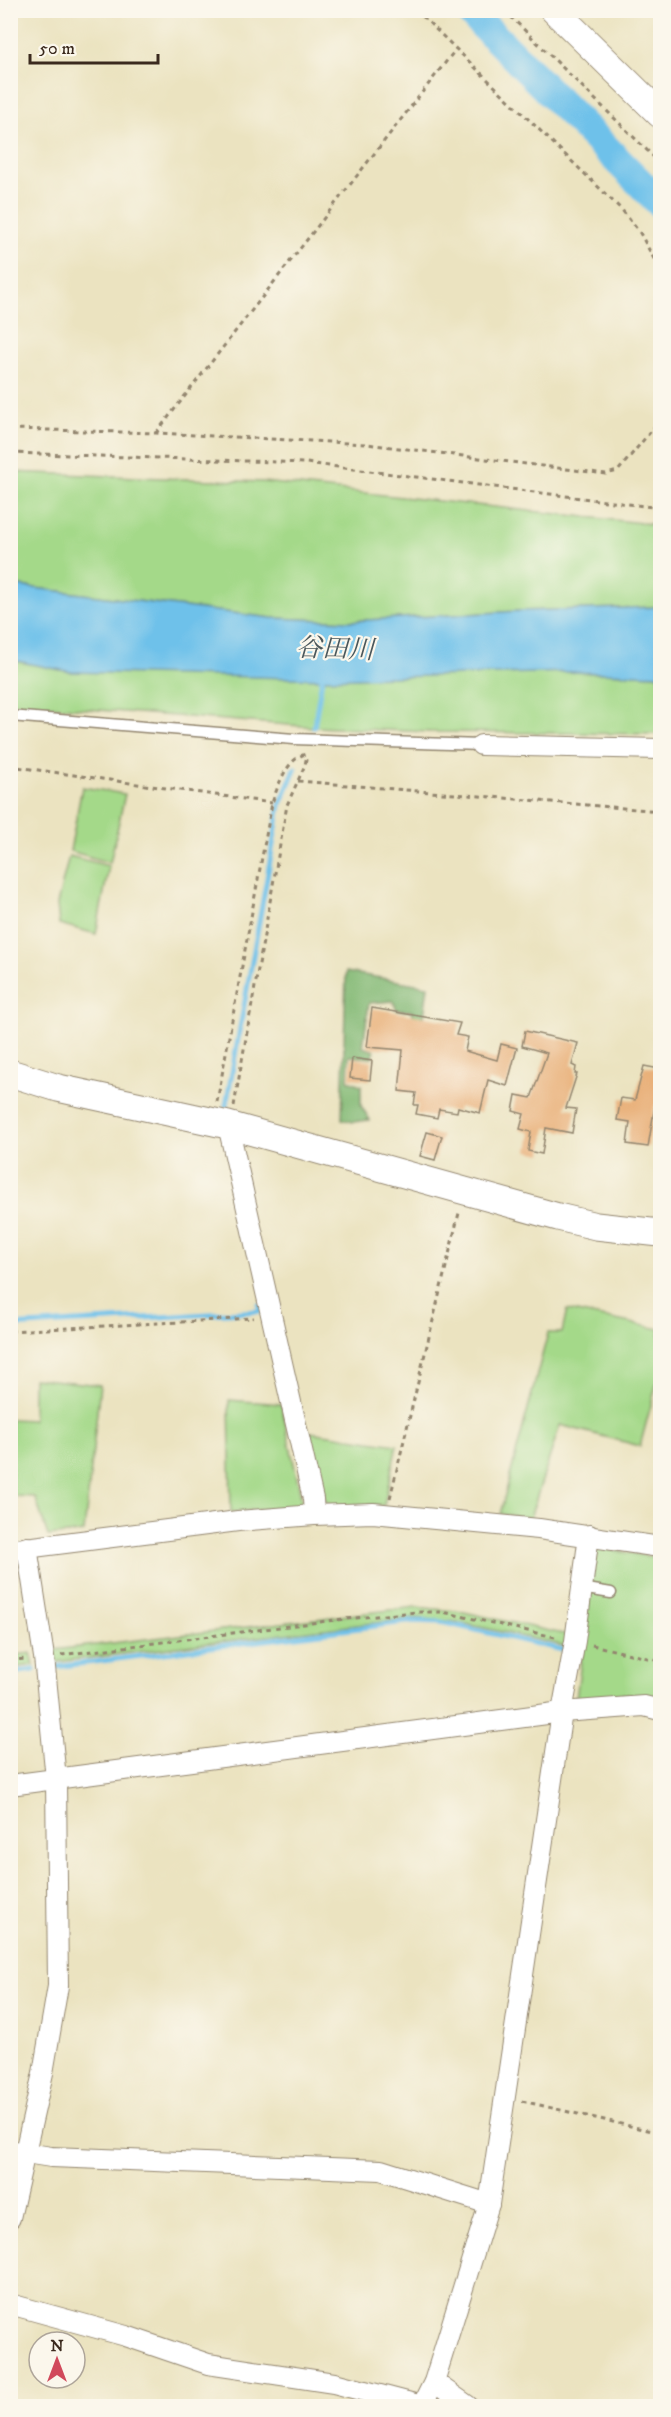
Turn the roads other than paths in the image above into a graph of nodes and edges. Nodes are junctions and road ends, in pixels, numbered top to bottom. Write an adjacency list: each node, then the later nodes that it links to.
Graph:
1 (554, 10): 2 (street)
2 (660, 114)
3 (10, 716): 4 (lane)
4 (480, 745): 5 (street)
5 (660, 749)
6 (10, 1073): 7 (street)
7 (226, 1116): 8 (street); 9 (street)
8 (660, 1233)
9 (314, 1515): 10 (street); 12 (street)
10 (589, 1535): 11 (street); 13 (street)
11 (660, 1547)
12 (19, 1548): 17 (street)
13 (581, 1588): 14 (lane); 16 (street)
14 (611, 1593)
15 (660, 1710): 16 (street)
16 (562, 1712): 17 (street); 20 (street)
17 (56, 1779): 18 (street); 19 (street)
18 (10, 1785)
19 (17, 2151): 20 (street); 21 (street)
20 (489, 2204): 23 (street)
21 (10, 2218)
22 (10, 2304): 24 (street)
23 (434, 2382): 24 (street); 25 (street)
24 (422, 2406)
25 (468, 2406)

